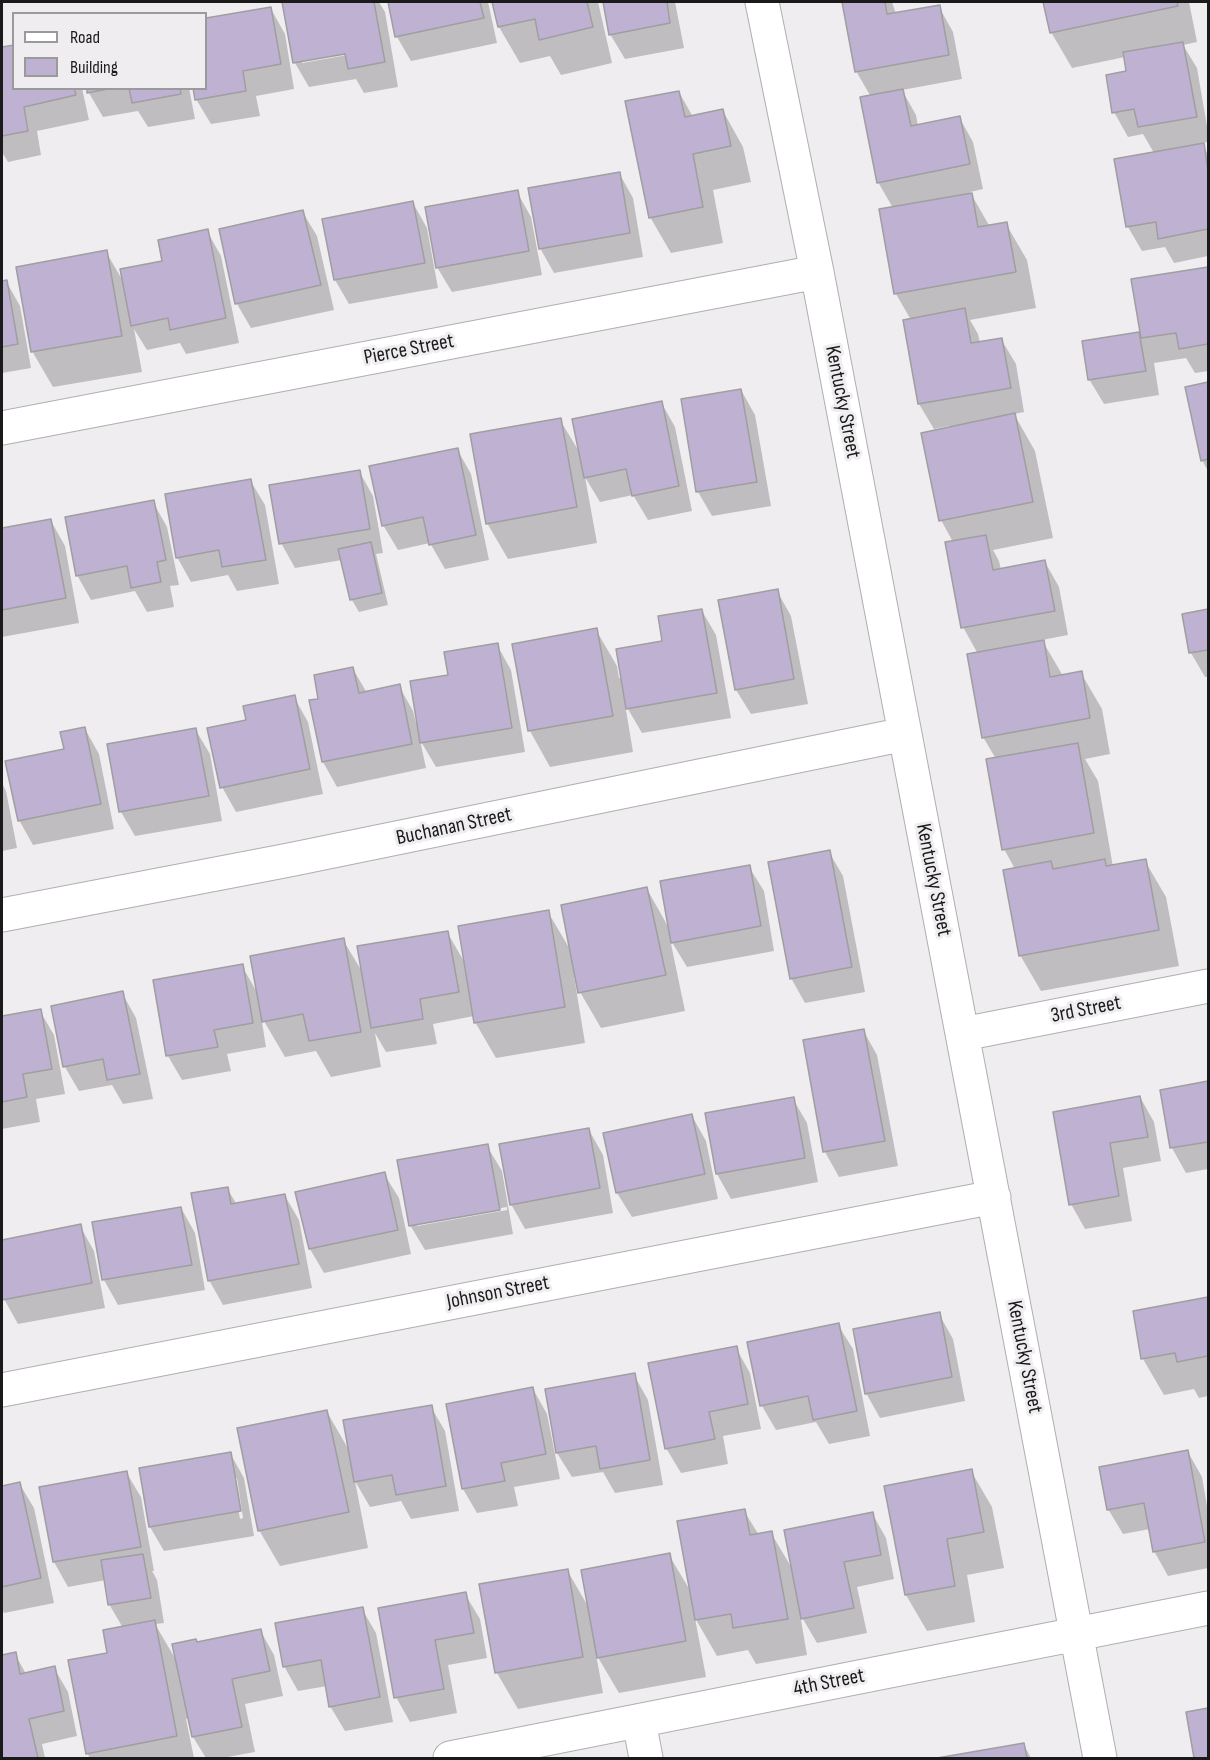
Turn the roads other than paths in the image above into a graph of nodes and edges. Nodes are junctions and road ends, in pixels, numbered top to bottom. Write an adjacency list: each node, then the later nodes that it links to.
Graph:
1 (762, 2): 2 (street, Kentucky Street)
2 (817, 272): 3 (street, Pierce Street); 4 (street, Kentucky Street)
3 (2, 428)
4 (905, 734): 5 (street, Buchanan Street); 7 (street, Kentucky Street)
5 (2, 915)
6 (1209, 986): 7 (street, 3rd Street)
7 (963, 1034): 8 (street, Kentucky Street)
8 (994, 1197): 9 (street, Johnson Street); 11 (street, Kentucky Street)
9 (2, 1390)
10 (1209, 1608): 11 (street, 4th Street)
11 (1077, 1634): 12 (street, 4th Street); 15 (street, Kentucky Street)
12 (639, 1721): 13 (street, 4th Street); 14 (street)
13 (450, 1758)
14 (646, 1758)
15 (1100, 1758)

